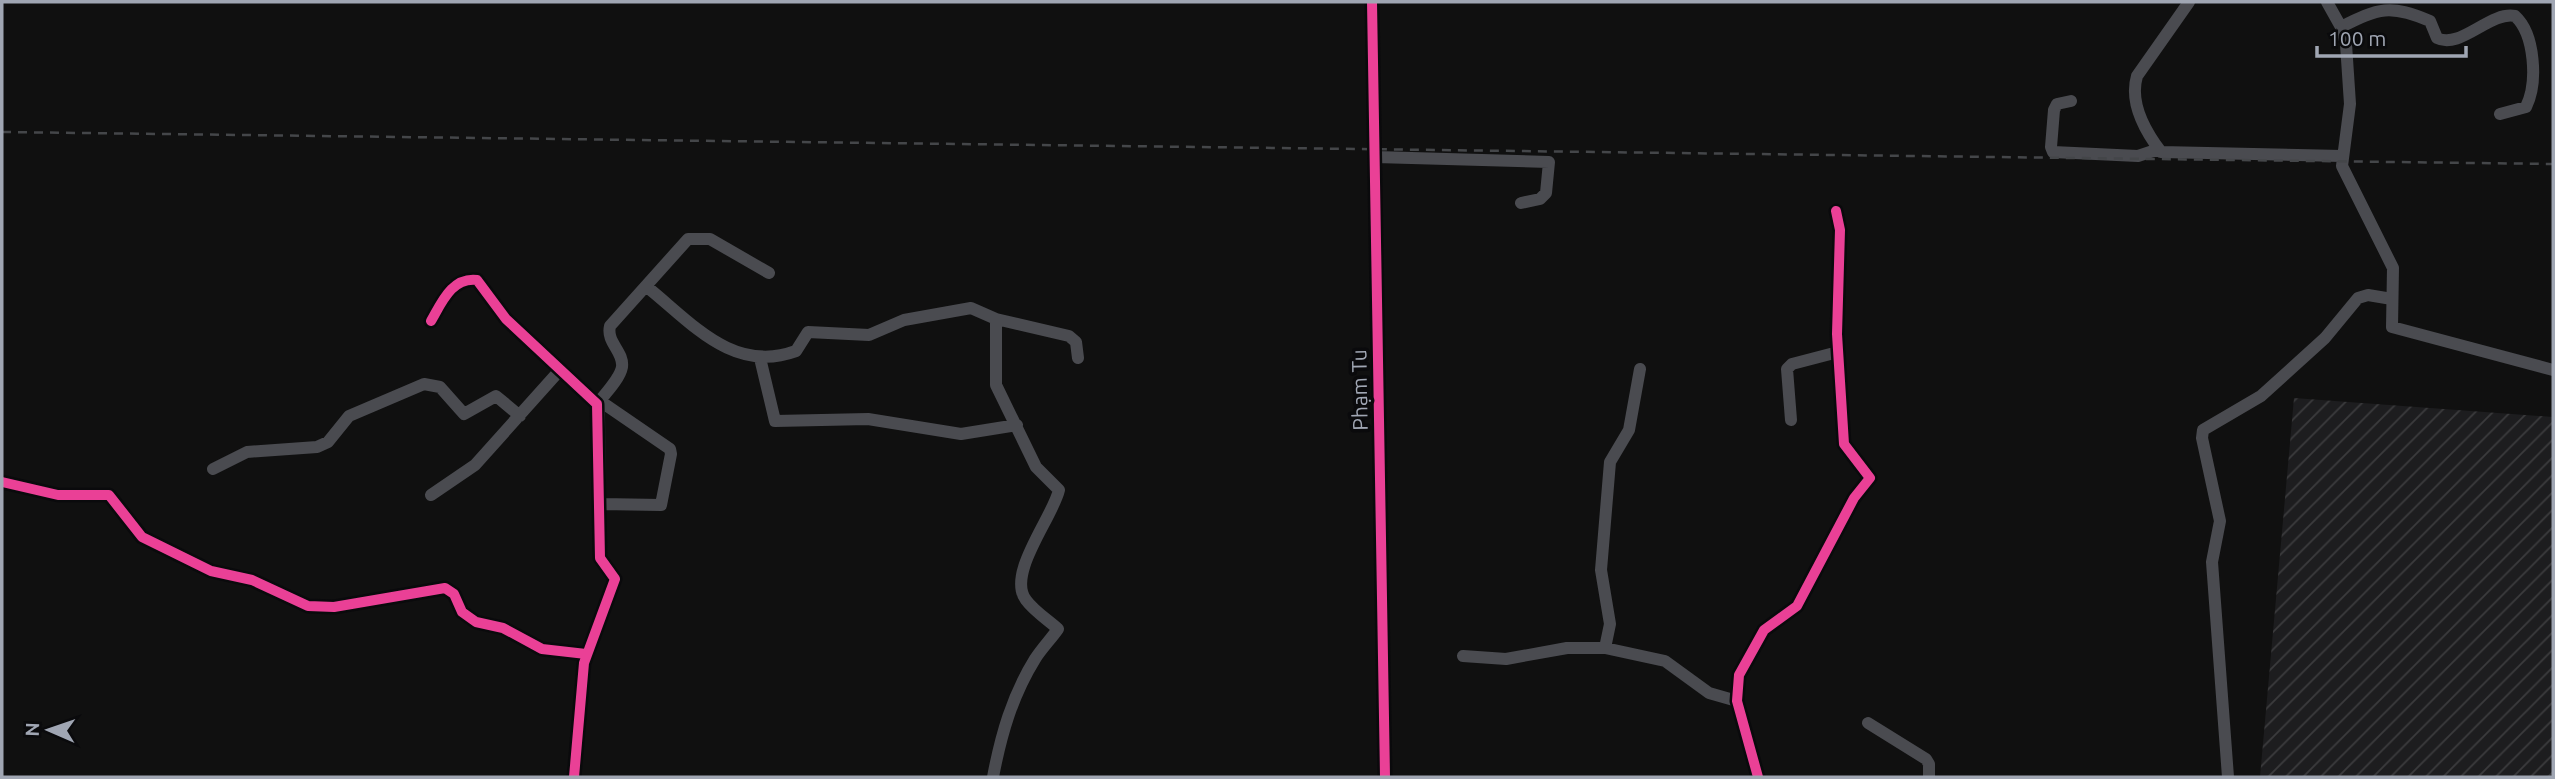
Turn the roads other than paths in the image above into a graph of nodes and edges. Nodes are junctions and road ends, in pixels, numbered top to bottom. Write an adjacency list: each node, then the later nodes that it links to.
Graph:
1 (1372, 2): 8 (street, Phạm Tu)
2 (2189, 2): 7 (street)
3 (2327, 2): 4 (street)
4 (2340, 27): 6 (street); 9 (street)
5 (2071, 101): 7 (street)
6 (2500, 114)
7 (2159, 149): 9 (street)
8 (1376, 156): 10 (street); 38 (street, Phạm Tu)
9 (2342, 156): 14 (street)
10 (1521, 203)
11 (1836, 211): 17 (street)
12 (769, 273): 13 (street)
13 (647, 288): 18 (street); 23 (street)
14 (2392, 299): 22 (street); 41 (street)
15 (996, 319): 18 (street); 19 (street); 26 (street)
16 (431, 321): 21 (street)
17 (1838, 352): 25 (street); 34 (street)
18 (760, 358): 26 (street)
19 (1078, 358)
20 (1640, 369): 31 (street)
21 (560, 370): 23 (street); 24 (street)
22 (2553, 370)
23 (598, 402): 30 (street); 30 (street)
24 (520, 415): 27 (street); 29 (street)
25 (1791, 420)
26 (1017, 425): 37 (street)
27 (213, 469)
28 (2, 482): 32 (street)
29 (431, 495)
30 (601, 504): 32 (street)
31 (1605, 648): 33 (street); 34 (street)
32 (586, 654): 36 (street)
33 (1462, 656)
34 (1737, 701): 39 (street)
35 (1868, 723): 40 (street)
36 (574, 777)
37 (993, 777)
38 (1385, 777)
39 (1758, 777)
40 (1929, 777)
41 (2228, 777)

